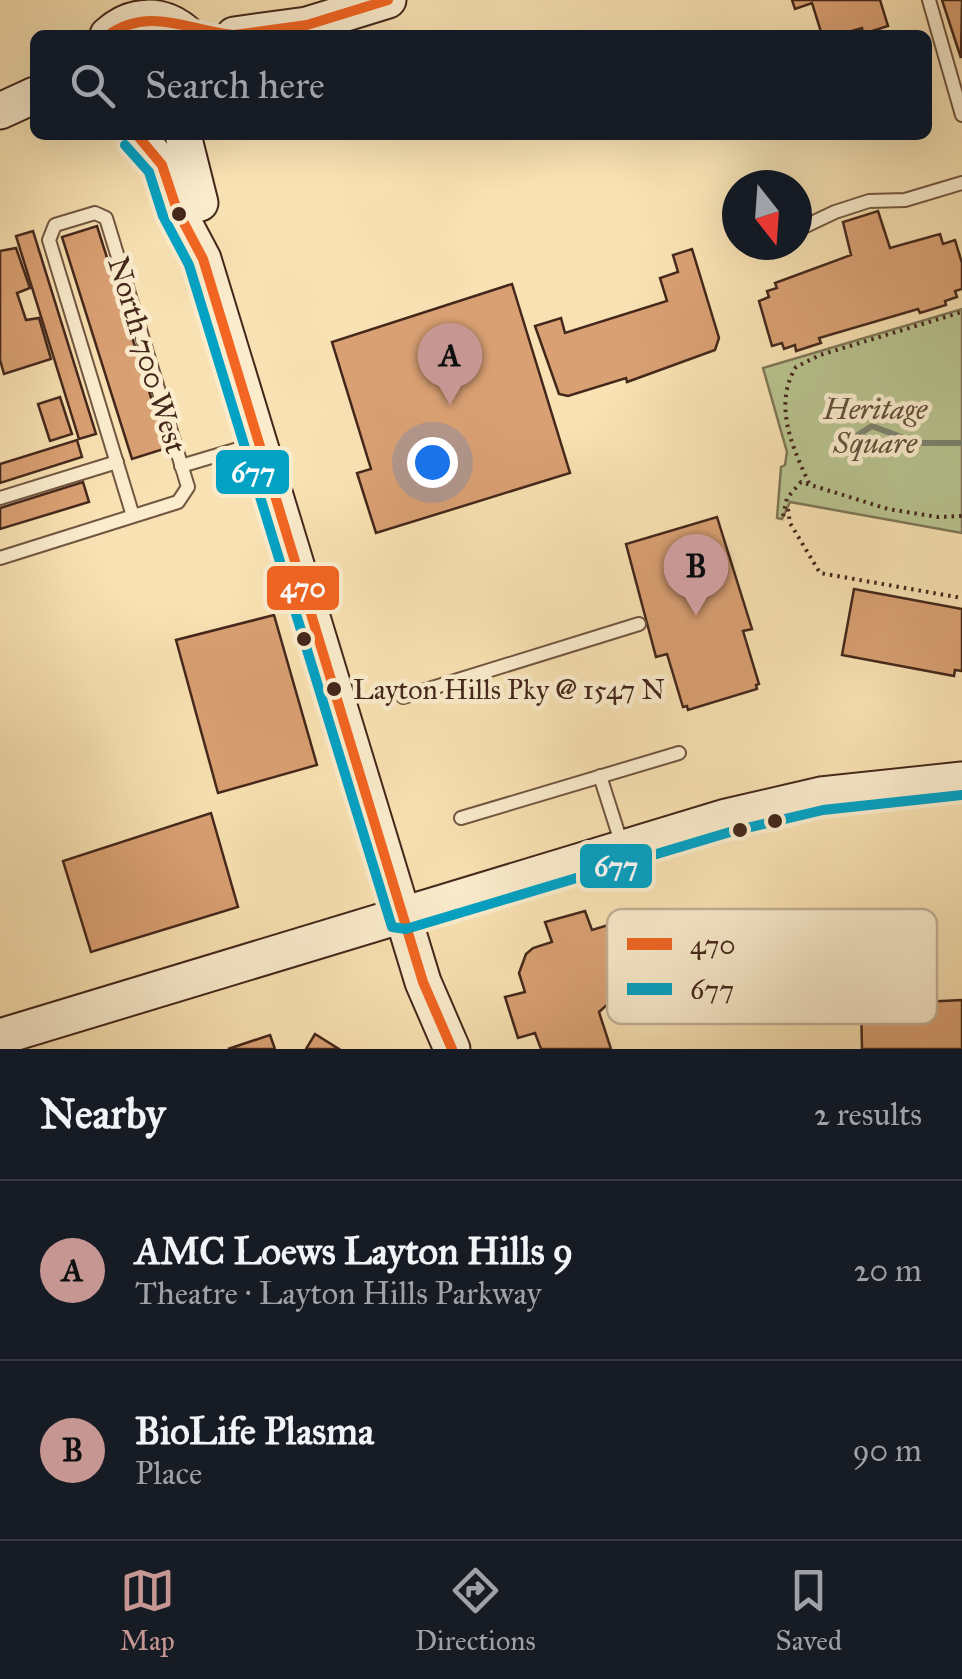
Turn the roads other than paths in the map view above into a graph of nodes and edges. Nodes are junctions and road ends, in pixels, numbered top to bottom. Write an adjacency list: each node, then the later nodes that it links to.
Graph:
1 (388, 0): 5 (street)
2 (928, 0): 7 (lane)
3 (181, 29): 4 (street)
4 (115, 30)
5 (297, 30)
6 (30, 97): 8 (street)
7 (961, 110)
8 (0, 111)
9 (30, 121): 10 (street)
10 (0, 126)
11 (141, 140): 15 (street)
12 (184, 140): 15 (street)
13 (962, 184): 14 (lane)
14 (812, 225)
15 (203, 259): 16 (street)
16 (260, 443): 18 (lane); 29 (street)
17 (117, 462): 18 (lane, North 700 West); 19 (lane); 20 (lane)
18 (181, 466): 20 (lane, North 700 West)
19 (0, 498)
20 (133, 516): 21 (lane)
21 (0, 558)
22 (638, 624): 23 (lane)
23 (403, 697)
24 (679, 753): 25 (lane)
25 (600, 776): 27 (lane); 28 (lane)
26 (962, 780): 28 (street)
27 (461, 818)
28 (622, 848): 29 (street)
29 (402, 915): 30 (street); 31 (street)
30 (0, 1038)
31 (452, 1049)

